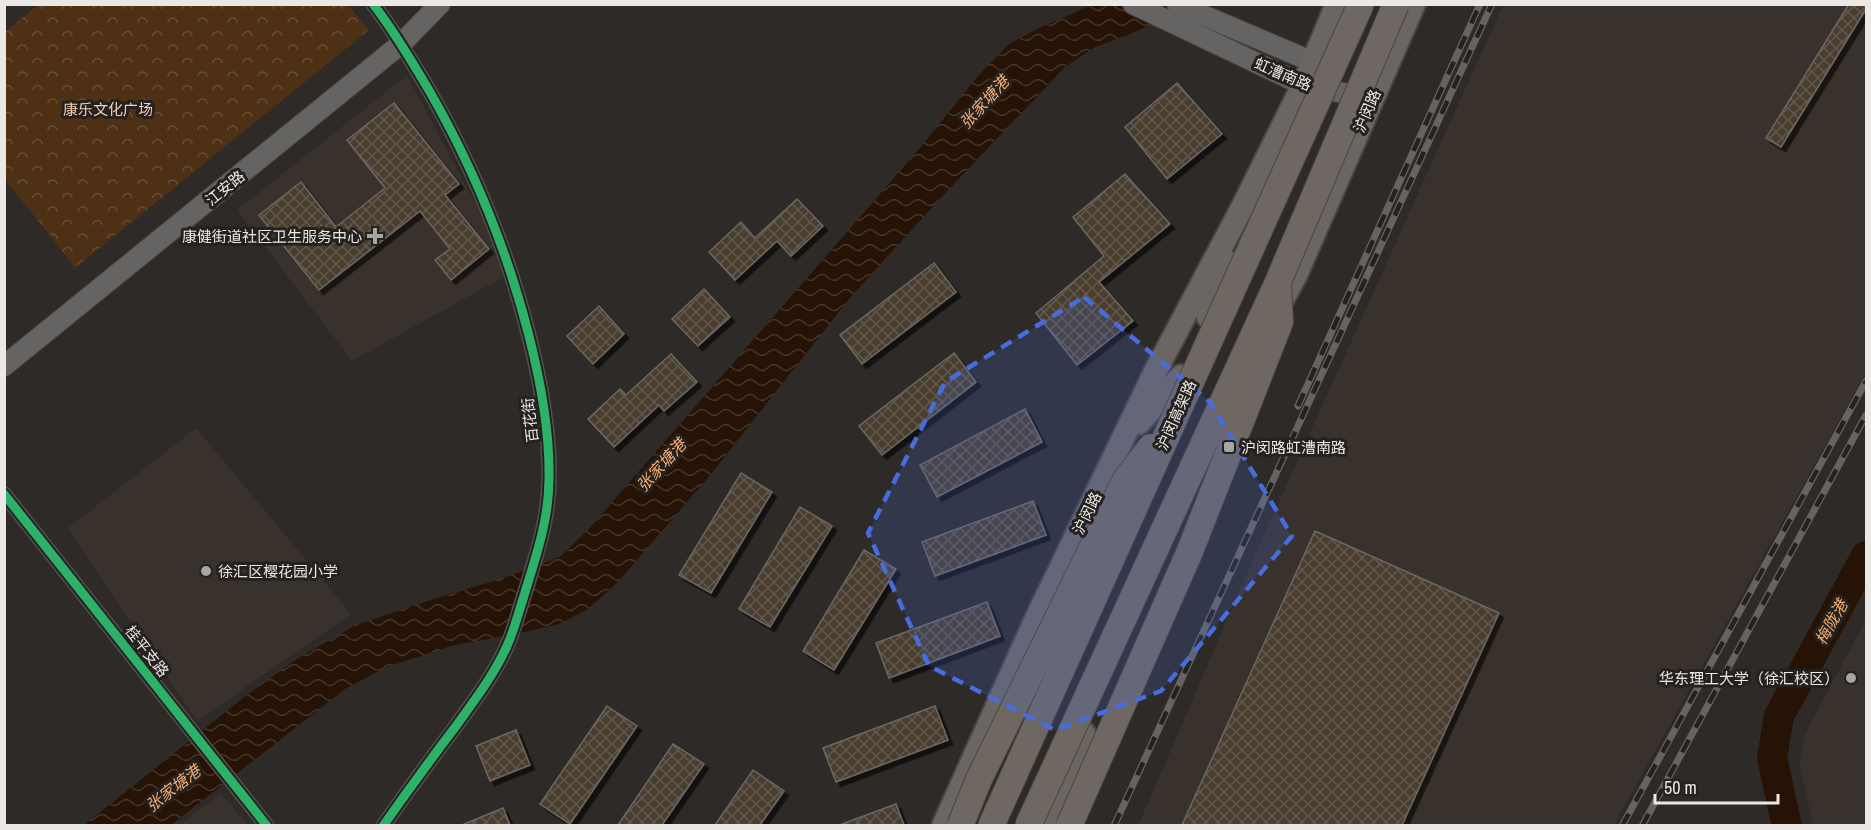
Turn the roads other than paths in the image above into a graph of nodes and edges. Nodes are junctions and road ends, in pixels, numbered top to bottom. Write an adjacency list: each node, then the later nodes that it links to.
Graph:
1 (373, 4): 11 (street, 百花街)
2 (440, 4): 11 (main road, 江安路)
3 (1132, 4): 10 (main road, 虹漕南路)
4 (1336, 4): 12 (main road, 沪闵路)
5 (1353, 4): 12 (main road, 沪闵路)
6 (1361, 4): 22 (highway, 沪闵高架路, bridge)
7 (1391, 4): 14 (main road, 沪闵路)
8 (1396, 4): 17 (highway, bridge)
9 (1414, 4): 15 (main road, 沪闵路)
10 (1180, 13): 12 (main road, 虹漕南路); 13 (main road, 虹漕南路)
11 (402, 43): 20 (main road, 江安路); 26 (street, 百花街)
12 (1320, 64): 13 (main road, 沪闵路); 14 (main road, 虹漕南路)
13 (1309, 87): 14 (main road, 虹漕南路); 16 (main road, 沪闵路); 18 (main road, 沪闵路)
14 (1350, 90): 15 (main road, 虹漕南路); 19 (main road, 沪闵路)
15 (1372, 99): 19 (main road, 沪闵路)
16 (1243, 206): 18 (main road, 沪闵路); 23 (main road, 沪闵路)
17 (1278, 282): 31 (highway, bridge); 33 (highway, bridge)
18 (1208, 317): 21 (main road, 沪闵路)
19 (1257, 346): 32 (main road, 沪闵路)
20 (4, 366)
21 (1181, 376): 23 (main road); 29 (main road, 沪闵路)
22 (1177, 414): 28 (highway, bridge); 30 (highway, 沪闵高架路, bridge)
23 (1122, 442): 27 (main road, 沪闵路)
24 (4, 494): 25 (street, 桂平支路)
25 (267, 825)
26 (383, 825)
27 (943, 825)
28 (960, 825)
29 (984, 825)
30 (991, 825)
31 (1028, 825)
32 (1043, 825)
33 (1070, 825)

